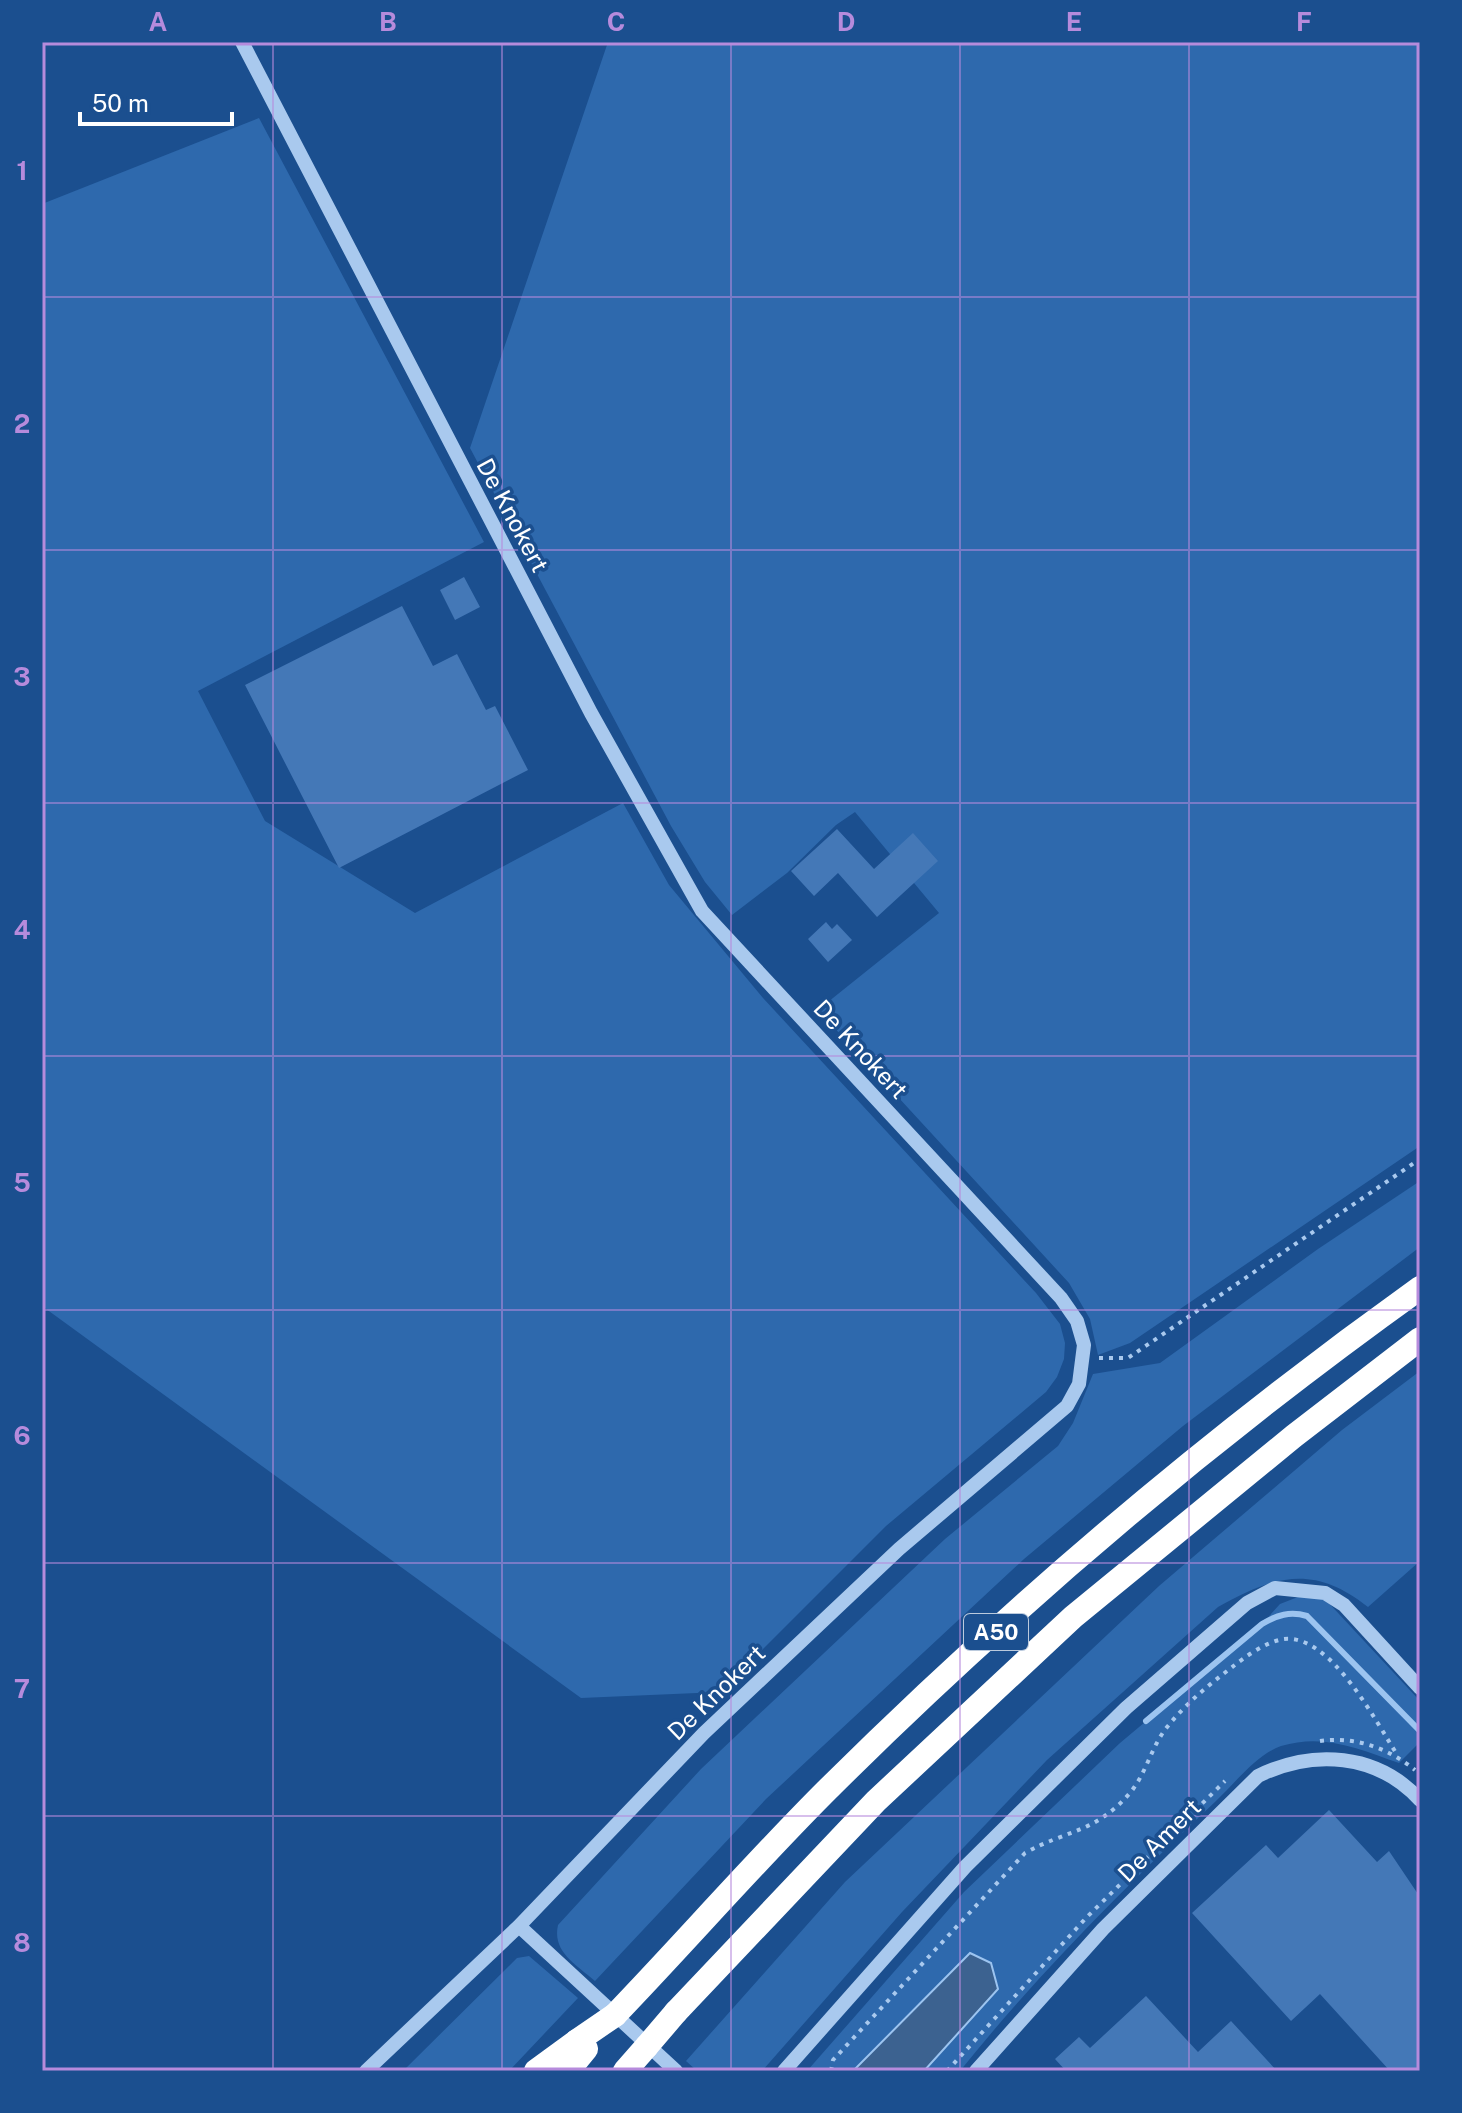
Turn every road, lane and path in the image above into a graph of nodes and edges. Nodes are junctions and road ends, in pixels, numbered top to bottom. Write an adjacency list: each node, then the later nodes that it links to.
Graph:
1 (242, 42): 5 (street, De Knokert)
2 (1420, 1159): 5 (path)
3 (1420, 1288): 10 (highway, A50, bridge)
4 (1420, 1339): 11 (highway, A50, bridge)
5 (1084, 1358): 9 (street, De Knokert)
6 (1420, 1688): 16 (street)
7 (1398, 1756): 17 (path)
8 (1420, 1800): 18 (street, De Amert)
9 (519, 1926): 12 (street, De Knokert); 15 (street)
10 (582, 2045): 13 (highway, A50); 14 (highway, A50)
11 (634, 2062)
12 (366, 2071)
13 (536, 2071)
14 (568, 2071)
15 (676, 2071)
16 (784, 2071)
17 (831, 2071)
18 (976, 2071)

